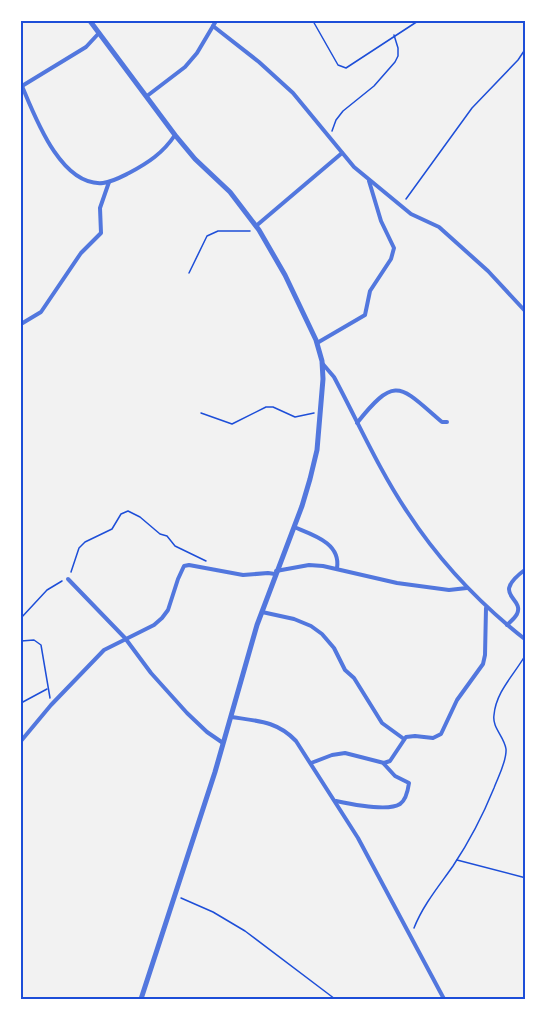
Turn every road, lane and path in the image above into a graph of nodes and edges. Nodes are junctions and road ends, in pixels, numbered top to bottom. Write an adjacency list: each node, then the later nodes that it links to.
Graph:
1 (90, 21): 6 (street)
2 (216, 21): 5 (street)
3 (313, 21): 7 (path)
4 (418, 21): 7 (path)
5 (213, 26): 10 (street); 12 (street)
6 (99, 33): 9 (street); 10 (street)
7 (394, 35): 12 (path)
8 (526, 48): 16 (path)
9 (22, 88): 15 (street)
10 (147, 96): 11 (street)
11 (174, 135): 15 (street); 17 (street)
12 (330, 138): 13 (street)
13 (342, 153): 14 (street); 17 (street)
14 (369, 180): 16 (street); 21 (street)
15 (109, 182): 20 (street)
16 (401, 206): 19 (street)
17 (258, 228): 18 (path); 21 (street)
18 (189, 273)
19 (526, 312)
20 (21, 324)
21 (317, 343): 22 (street)
22 (322, 363): 23 (street); 26 (street)
23 (321, 411): 24 (path); 27 (street)
24 (201, 413)
25 (447, 422): 26 (street)
26 (357, 423): 33 (street)
27 (294, 527): 28 (street); 31 (street)
28 (337, 568): 31 (street); 33 (street)
29 (526, 569): 37 (street)
30 (215, 570): 31 (street); 32 (path); 38 (street)
31 (276, 573): 35 (street)
32 (68, 579): 36 (path); 38 (street)
33 (467, 588): 34 (street)
34 (486, 607): 37 (street); 46 (street)
35 (261, 612): 45 (street); 46 (street)
36 (21, 618)
37 (507, 625): 39 (street)
38 (125, 638): 44 (street); 48 (street)
39 (526, 640)
40 (21, 641): 42 (path)
41 (526, 654): 52 (path)
42 (48, 688): 43 (path); 44 (path)
43 (21, 703)
44 (51, 705): 47 (street)
45 (231, 717): 48 (street); 49 (street)
46 (404, 739): 50 (street)
47 (21, 741)
48 (223, 743): 54 (street)
49 (311, 763): 50 (street); 51 (street)
50 (384, 764): 51 (street)
51 (335, 801): 55 (street)
52 (456, 860): 53 (path); 55 (path)
53 (526, 878)
54 (175, 895): 56 (street); 57 (path)
55 (411, 934): 58 (street)
56 (141, 999)
57 (335, 999)
58 (444, 999)

